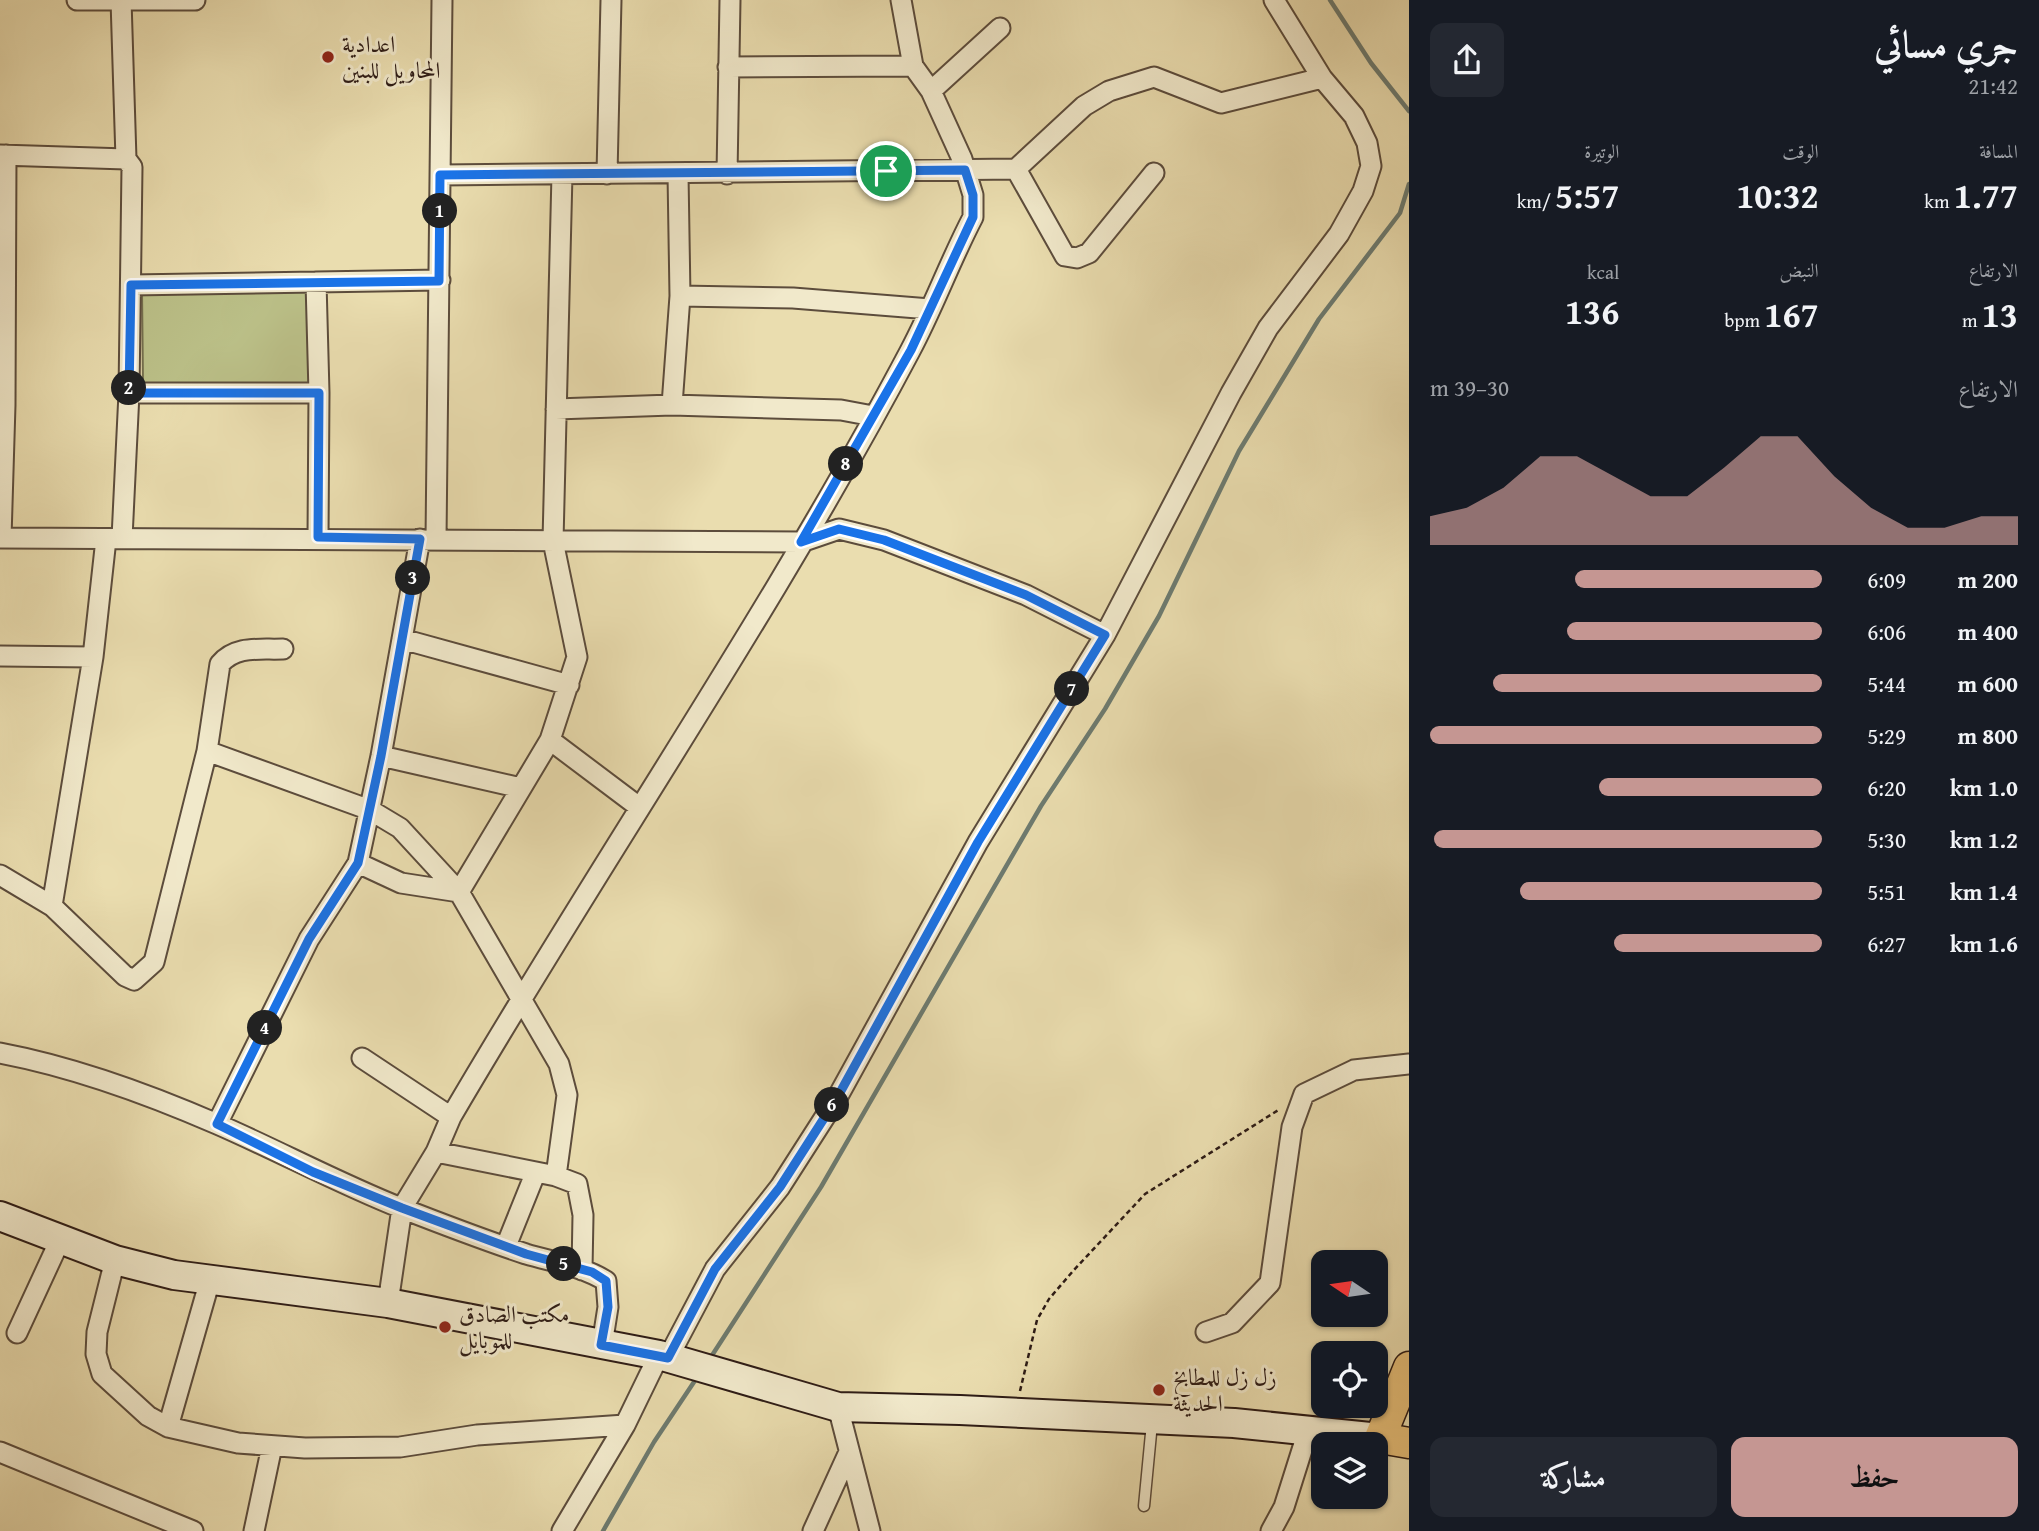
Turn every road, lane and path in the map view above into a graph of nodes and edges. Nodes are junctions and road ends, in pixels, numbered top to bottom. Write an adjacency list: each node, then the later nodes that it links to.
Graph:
1 (77, 0): 9 (street)
2 (185, 0): 3 (street); 9 (street)
3 (195, 0)
4 (442, 0): 24 (street)
5 (611, 0): 21 (street)
6 (730, 0): 12 (street)
7 (901, 0): 11 (street)
8 (1274, 0): 13 (street)
9 (121, 1): 16 (street)
10 (1000, 28): 14 (street)
11 (913, 66): 12 (street); 14 (street)
12 (728, 67): 23 (street)
13 (1322, 78): 17 (street); 43 (street)
14 (931, 91): 18 (street)
15 (3, 155): 16 (street); 28 (street)
16 (126, 159): 27 (street)
17 (1016, 169): 18 (street); 19 (street)
18 (965, 170): 23 (street); 30 (street)
19 (1154, 173)
20 (562, 174): 21 (street); 24 (street); 35 (street)
21 (607, 174): 22 (street)
22 (678, 174): 23 (street); 29 (street)
23 (727, 174)
24 (440, 175): 25 (street)
25 (439, 281): 26 (street); 40 (street)
26 (316, 282): 27 (street); 32 (street)
27 (131, 285): 31 (street)
28 (3, 290): 33 (street)
29 (680, 296): 30 (street); 34 (street)
30 (930, 310): 36 (street)
31 (129, 393): 32 (street); 39 (street)
32 (319, 393): 37 (street)
33 (3, 405): 38 (street)
34 (672, 405): 35 (street); 36 (street)
35 (556, 409): 41 (street)
36 (873, 416): 42 (street)
37 (318, 537): 39 (street); 40 (street)
38 (0, 538): 39 (street)
39 (114, 538): 47 (street)
40 (428, 539): 41 (street); 44 (street)
41 (553, 541): 42 (street); 48 (street)
42 (801, 542): 43 (street); 53 (street)
43 (1105, 635): 80 (street)
44 (402, 639): 48 (street); 51 (street)
45 (283, 649): 50 (street)
46 (0, 656): 47 (street)
47 (93, 657): 58 (street)
48 (569, 685): 49 (street)
49 (550, 740): 52 (street); 53 (street)
50 (207, 751): 54 (street); 58 (street)
51 (381, 756): 52 (street); 54 (street)
52 (521, 788): 57 (street)
53 (639, 807): 59 (street)
54 (370, 810): 55 (street); 57 (street)
55 (358, 863): 57 (street); 65 (street)
56 (0, 874): 58 (street)
57 (459, 892): 59 (street)
58 (52, 906)
59 (522, 997): 64 (street); 68 (street)
60 (0, 1053): 65 (street)
61 (362, 1058): 64 (street)
62 (1409, 1064): 63 (street)
63 (1304, 1094): 77 (street); 83 (path)
64 (451, 1117): 66 (street)
65 (217, 1124): 69 (street)
66 (436, 1153): 67 (street); 69 (street)
67 (535, 1174): 68 (street); 72 (street)
68 (556, 1177): 74 (street)
69 (402, 1208): 72 (street); 76 (street)
70 (0, 1216): 71 (street)
71 (60, 1240): 73 (street); 78 (street)
72 (506, 1246): 74 (street)
73 (115, 1261): 75 (street); 86 (street)
74 (582, 1270): 79 (street)
75 (210, 1280): 76 (street); 86 (street)
76 (388, 1303): 79 (street)
77 (1206, 1332)
78 (17, 1333)
79 (601, 1345): 80 (street)
80 (671, 1359): 82 (street); 85 (street)
81 (1409, 1367): 88 (main road)
82 (838, 1407): 83 (street); 91 (street)
83 (1019, 1414): 84 (street)
84 (1153, 1420): 87 (street); 92 (lane)
85 (625, 1425): 89 (street); 95 (street)
86 (168, 1427): 89 (street)
87 (1308, 1431): 88 (street); 98 (street)
88 (1394, 1441)
89 (272, 1446): 94 (street)
90 (0, 1452): 93 (street)
91 (849, 1452): 96 (street); 97 (street)
92 (1144, 1506)
93 (193, 1531)
94 (254, 1531)
95 (562, 1531)
96 (813, 1531)
97 (870, 1531)
98 (1271, 1531)

